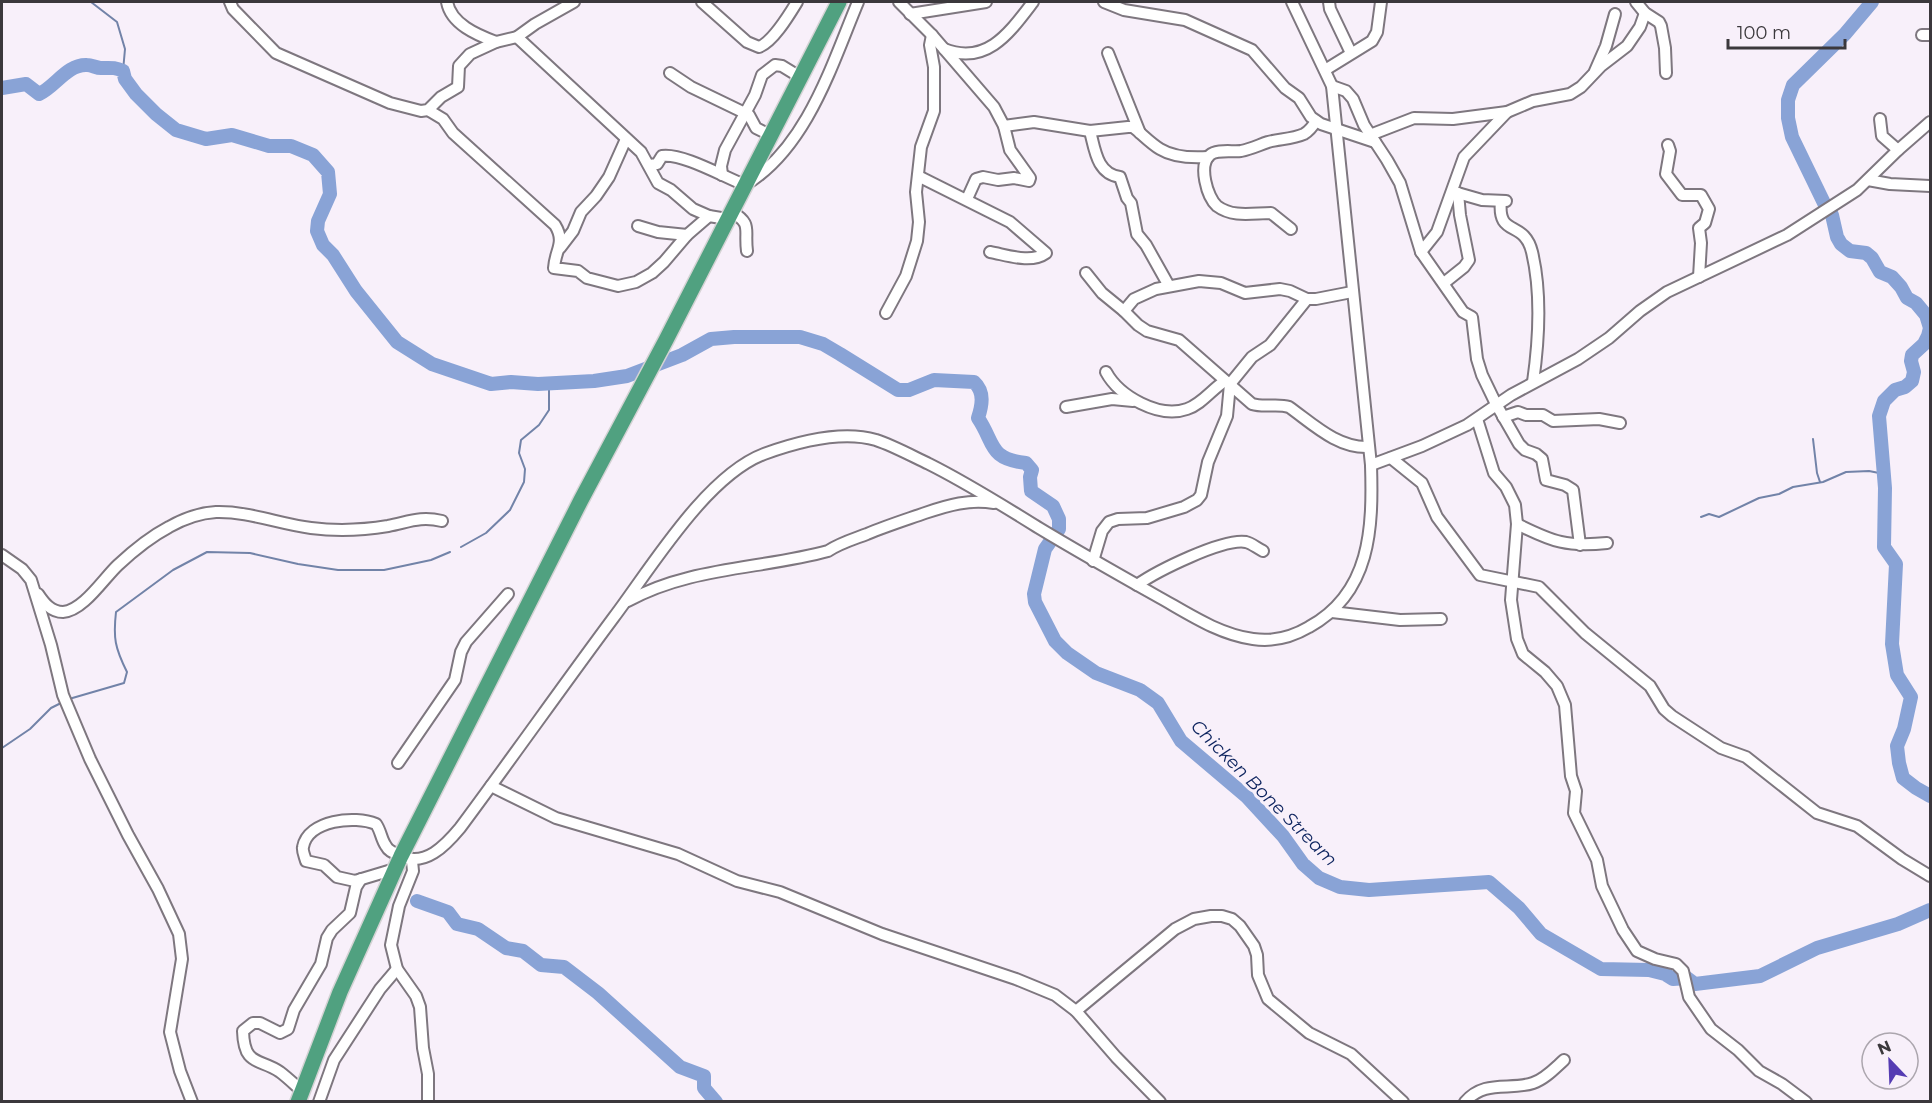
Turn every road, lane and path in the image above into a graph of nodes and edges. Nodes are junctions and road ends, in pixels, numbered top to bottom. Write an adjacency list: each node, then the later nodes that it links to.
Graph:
1 (230, 2): 31 (street)
2 (447, 2): 21 (street)
3 (574, 2): 20 (street)
4 (702, 2): 5 (street)
5 (797, 2)
6 (839, 2): 29 (highway)
7 (858, 2): 51 (street)
8 (899, 2): 17 (street)
9 (986, 2): 17 (street)
10 (1033, 2): 22 (street)
11 (1104, 2): 35 (street)
12 (1292, 2): 25 (street)
13 (1329, 2): 24 (street)
14 (1381, 2): 24 (street)
15 (1636, 2): 16 (street)
16 (1646, 13): 27 (street); 28 (street)
17 (910, 14): 19 (street)
18 (1615, 14): 28 (street)
19 (932, 35): 22 (street); 49 (street)
20 (517, 37): 21 (street); 42 (street)
21 (496, 42): 31 (street)
22 (944, 49): 37 (street)
23 (1108, 53): 40 (street)
24 (1351, 53): 25 (street)
25 (1325, 70): 30 (street)
26 (670, 73): 33 (street)
27 (1666, 73)
28 (1594, 74): 32 (street)
29 (800, 77): 33 (street); 41 (highway)
30 (1332, 86): 39 (street); 43 (street)
31 (428, 110): 60 (street)
32 (1507, 112): 43 (street); 53 (street)
33 (744, 113): 41 (street); 48 (street)
34 (1880, 119): 45 (street)
35 (1316, 121): 39 (street); 46 (street)
36 (1930, 122): 45 (street)
37 (1004, 126): 38 (street); 54 (street)
38 (1090, 131): 40 (street); 67 (street)
39 (1337, 131): 43 (street); 68 (street)
40 (1140, 134): 46 (street)
41 (770, 135): 51 (highway)
42 (627, 139): 47 (street); 60 (street)
43 (1372, 139): 63 (street)
44 (1668, 145): 65 (street)
45 (1898, 150): 50 (street)
46 (1208, 157): 58 (street)
47 (650, 165): 48 (street); 56 (street)
48 (722, 175): 51 (street)
49 (918, 176): 54 (street); 71 (street)
50 (1868, 180): 52 (street); 65 (street)
51 (745, 184): 55 (highway)
52 (1930, 186)
53 (1454, 192): 63 (street); 66 (street); 74 (street)
54 (967, 199): 62 (street)
55 (729, 215): 56 (street); 61 (street); 101 (highway)
56 (709, 216): 59 (street)
57 (638, 226): 59 (street)
58 (1291, 229)
59 (687, 235): 60 (street)
60 (560, 248)
61 (747, 251)
62 (990, 252)
63 (1421, 252): 66 (street)
64 (1086, 273): 70 (street)
65 (1699, 277): 74 (street)
66 (1444, 283): 76 (street)
67 (1169, 286): 69 (street); 70 (street)
68 (1352, 292): 69 (street); 81 (street)
69 (1307, 299): 73 (street)
70 (1124, 311): 73 (street)
71 (886, 313)
72 (1106, 372): 75 (street)
73 (1228, 382): 75 (street); 81 (street); 91 (street)
74 (1533, 382): 76 (street)
75 (1142, 402): 77 (street)
76 (1496, 404): 78 (street); 79 (street)
77 (1066, 408)
78 (1503, 417): 80 (street); 88 (street)
79 (1477, 418): 82 (street); 86 (street)
80 (1620, 423)
81 (1368, 447): 83 (street)
82 (1391, 458): 83 (street); 92 (street)
83 (1371, 465): 97 (street)
84 (1001, 504): 91 (street); 96 (street); 96 (street)
85 (442, 521): 94 (street)
86 (1517, 524): 88 (street); 92 (street)
87 (1607, 543): 88 (street)
88 (1580, 545)
89 (1263, 551): 93 (street)
90 (2, 555): 94 (street)
91 (1093, 561): 93 (street)
92 (1512, 583): 102 (street); 114 (street)
93 (1137, 585): 97 (street)
94 (34, 589): 108 (street)
95 (507, 594): 99 (street)
96 (625, 603): 100 (street)
97 (1332, 612): 98 (street)
98 (1441, 619)
99 (398, 763)
100 (491, 786): 101 (street); 105 (street)
101 (403, 862): 103 (street); 103 (street); 104 (street); 107 (highway)
102 (1930, 876)
103 (361, 879): 107 (street)
104 (397, 969): 109 (street); 110 (street)
105 (1076, 1011): 111 (street); 112 (street)
106 (1564, 1060): 113 (street)
107 (300, 1096)
108 (192, 1101)
109 (319, 1101)
110 (428, 1101)
111 (1160, 1101)
112 (1403, 1101)
113 (1465, 1101)
114 (1806, 1101)

